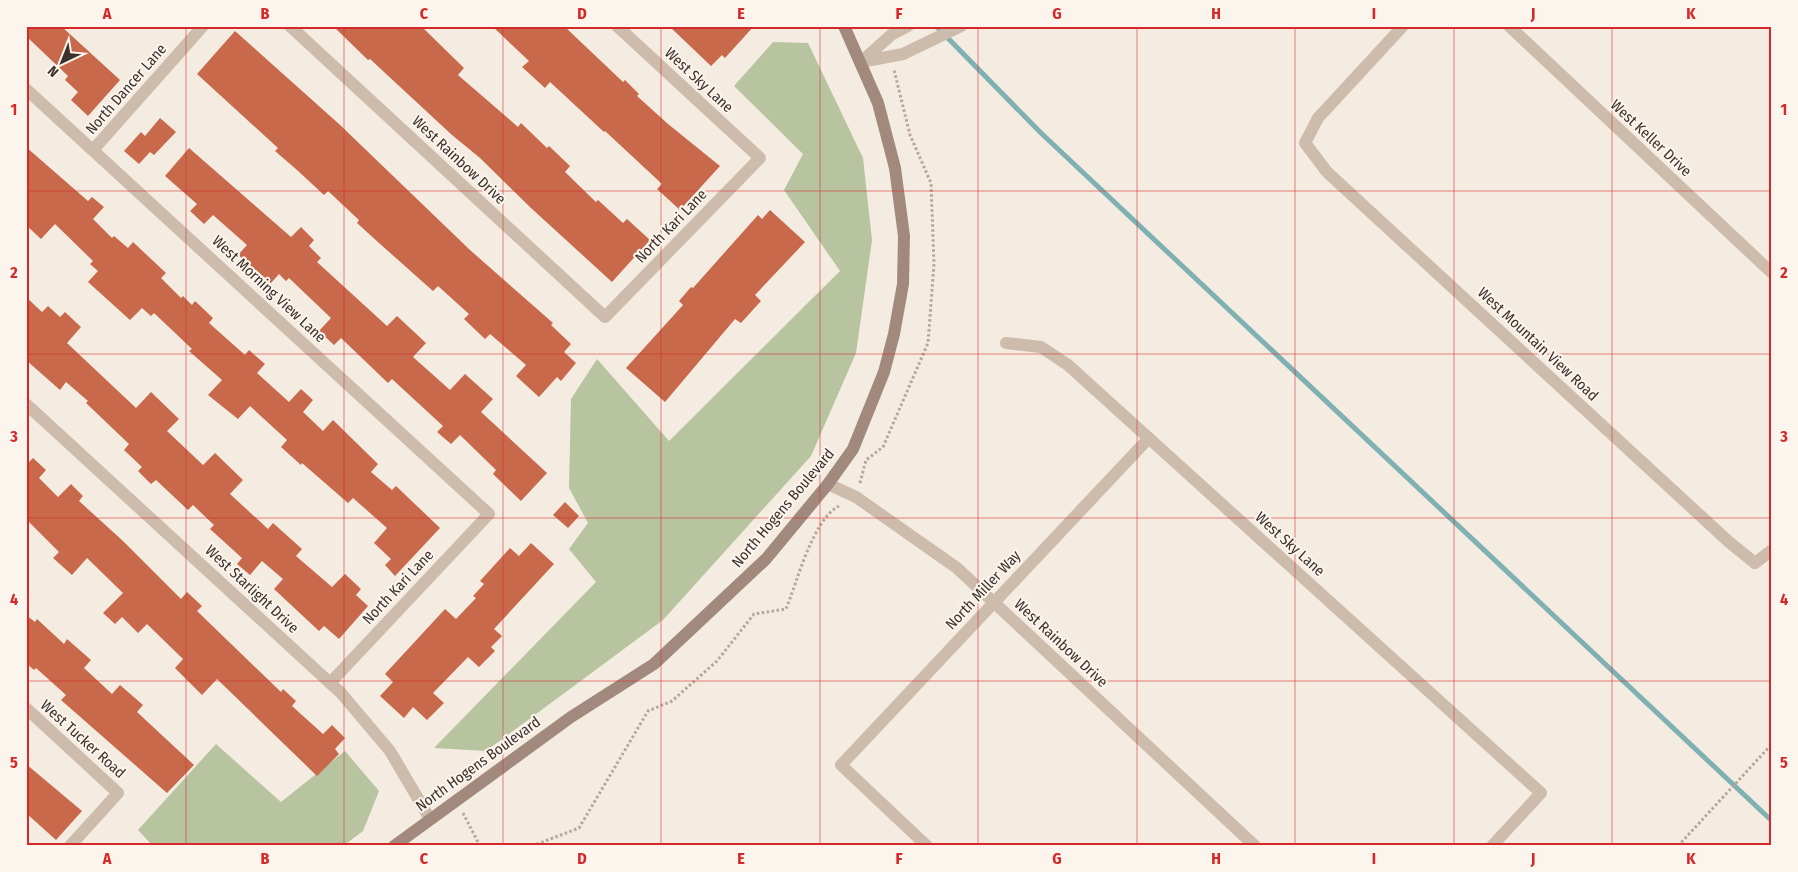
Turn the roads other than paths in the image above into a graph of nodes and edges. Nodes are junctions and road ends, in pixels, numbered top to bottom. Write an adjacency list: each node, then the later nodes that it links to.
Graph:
1 (202, 26): 11 (street, North Dancer Lane)
2 (290, 26): 14 (street, West Rainbow Drive)
3 (617, 26): 12 (street, West Sky Lane)
4 (844, 26): 9 (street, North Hogens Boulevard)
5 (960, 26): 9 (street)
6 (1403, 26): 20 (street, West Mountain View Road)
7 (1509, 26): 13 (street, West Keller Drive)
8 (907, 27): 9 (street)
9 (861, 62): 18 (street, North Hogens Boulevard)
10 (26, 89): 11 (street, West Morning View Lane)
11 (93, 150): 19 (street, West Morning View Lane)
12 (760, 158): 14 (street, North Kari Lane)
13 (1772, 273)
14 (605, 317)
15 (1006, 343): 17 (street, West Sky Lane)
16 (26, 404): 22 (street, West Starlight Drive)
17 (1149, 438): 21 (street, North Miller Way); 29 (street, West Sky Lane)
18 (828, 484): 21 (street, West Rainbow Drive); 24 (street, North Hogens Boulevard)
19 (489, 514): 22 (street, North Kari Lane)
20 (1772, 550)
21 (994, 602): 27 (street, North Miller Way); 28 (street, West Rainbow Drive)
22 (330, 683): 24 (street, West Starlight Drive)
23 (26, 708): 25 (street, West Tucker Road)
24 (430, 819): 26 (street, North Hogens Boulevard)
25 (70, 846)
26 (394, 846)
27 (927, 846)
28 (1255, 846)
29 (1492, 846)

